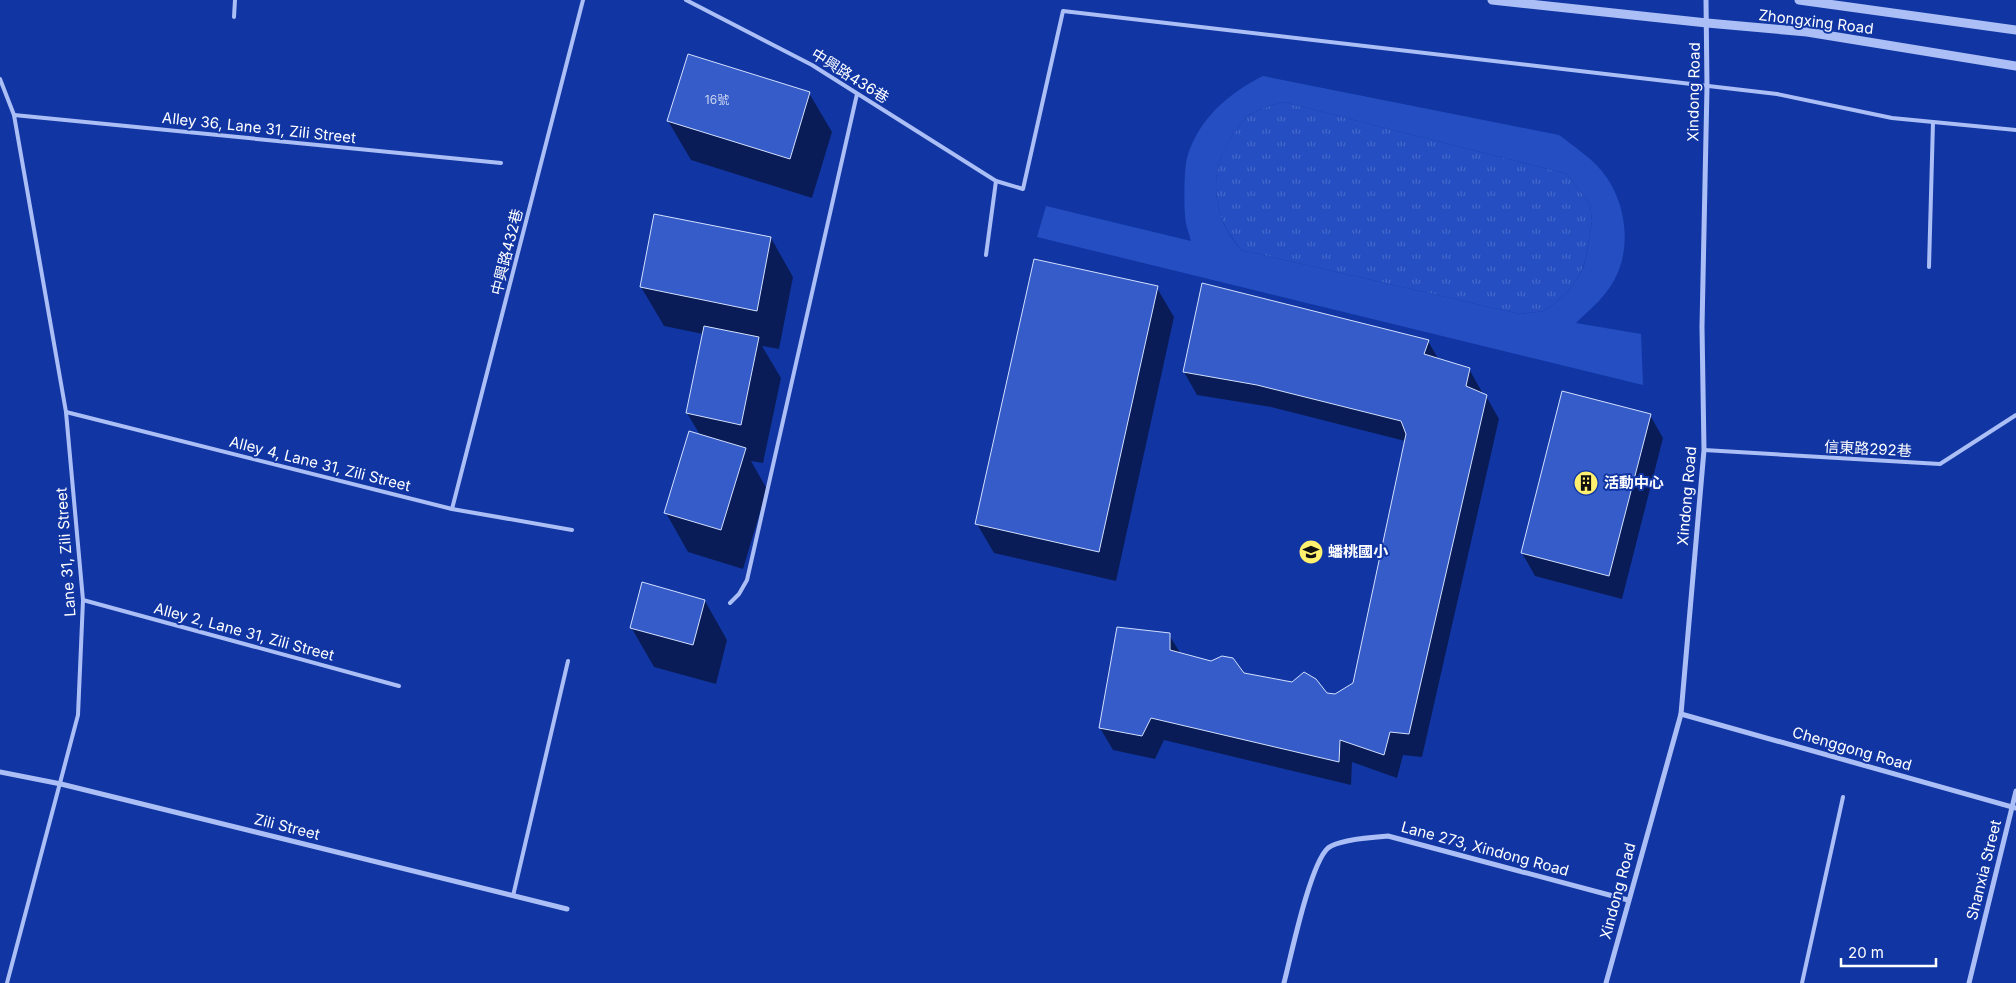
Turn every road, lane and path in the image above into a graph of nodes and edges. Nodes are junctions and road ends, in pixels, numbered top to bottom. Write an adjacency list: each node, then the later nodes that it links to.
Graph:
1 (235, 0): 7 (lane)
2 (583, 0): 24 (lane, 中興路432巷)
3 (686, 0): 13 (lane, 中興路436巷)
4 (1492, 0): 8 (street, Zhongxing Road)
5 (1706, 0): 8 (street, Xindong Road)
6 (1798, 0): 9 (street, Zhongxing Road)
7 (234, 17)
8 (1707, 23): 10 (street, Zhongxing Road); 12 (street, Xindong Road)
9 (2016, 30)
10 (2016, 66)
11 (0, 79): 14 (lane, Lane 31, Zili Street)
12 (1707, 87): 15 (lane); 18 (lane, 中興路436巷); 23 (street, Xindong Road)
13 (858, 94): 18 (lane, 中興路436巷); 27 (lane)
14 (14, 115): 17 (lane, Alley 36, Lane 31, Zili Street); 21 (lane, Lane 31, Zili Street)
15 (1933, 122): 16 (lane); 20 (lane)
16 (2016, 130)
17 (501, 163)
18 (996, 181): 19 (lane)
19 (986, 255)
20 (1928, 267)
21 (66, 412): 24 (lane, Alley 4, Lane 31, Zili Street); 26 (lane, Lane 31, Zili Street)
22 (2016, 415): 23 (lane, 信東路292巷)
23 (1704, 450): 30 (street, Xindong Road)
24 (452, 509): 25 (lane, Alley 4, Lane 31, Zili Street)
25 (572, 530)
26 (83, 600): 29 (lane, Alley 2, Lane 31, Zili Street); 32 (lane, Lane 31, Zili Street)
27 (730, 603)
28 (568, 661): 36 (lane)
29 (399, 686)
30 (1681, 714): 35 (street, Chenggong Road); 37 (street, Xindong Road)
31 (0, 772): 32 (street, Zili Street)
32 (60, 784): 36 (street, Zili Street); 39 (lane, Lane 31, Zili Street)
33 (2016, 792): 35 (street, Shanxia Street)
34 (1843, 797): 42 (lane)
35 (2014, 808): 43 (street, Shanxia Street)
36 (513, 896): 38 (street, Zili Street)
37 (1628, 900): 40 (street, Lane 273, Xindong Road); 41 (street, Xindong Road)
38 (567, 910)
39 (7, 983)
40 (1284, 983)
41 (1606, 983)
42 (1802, 983)
43 (1969, 983)

